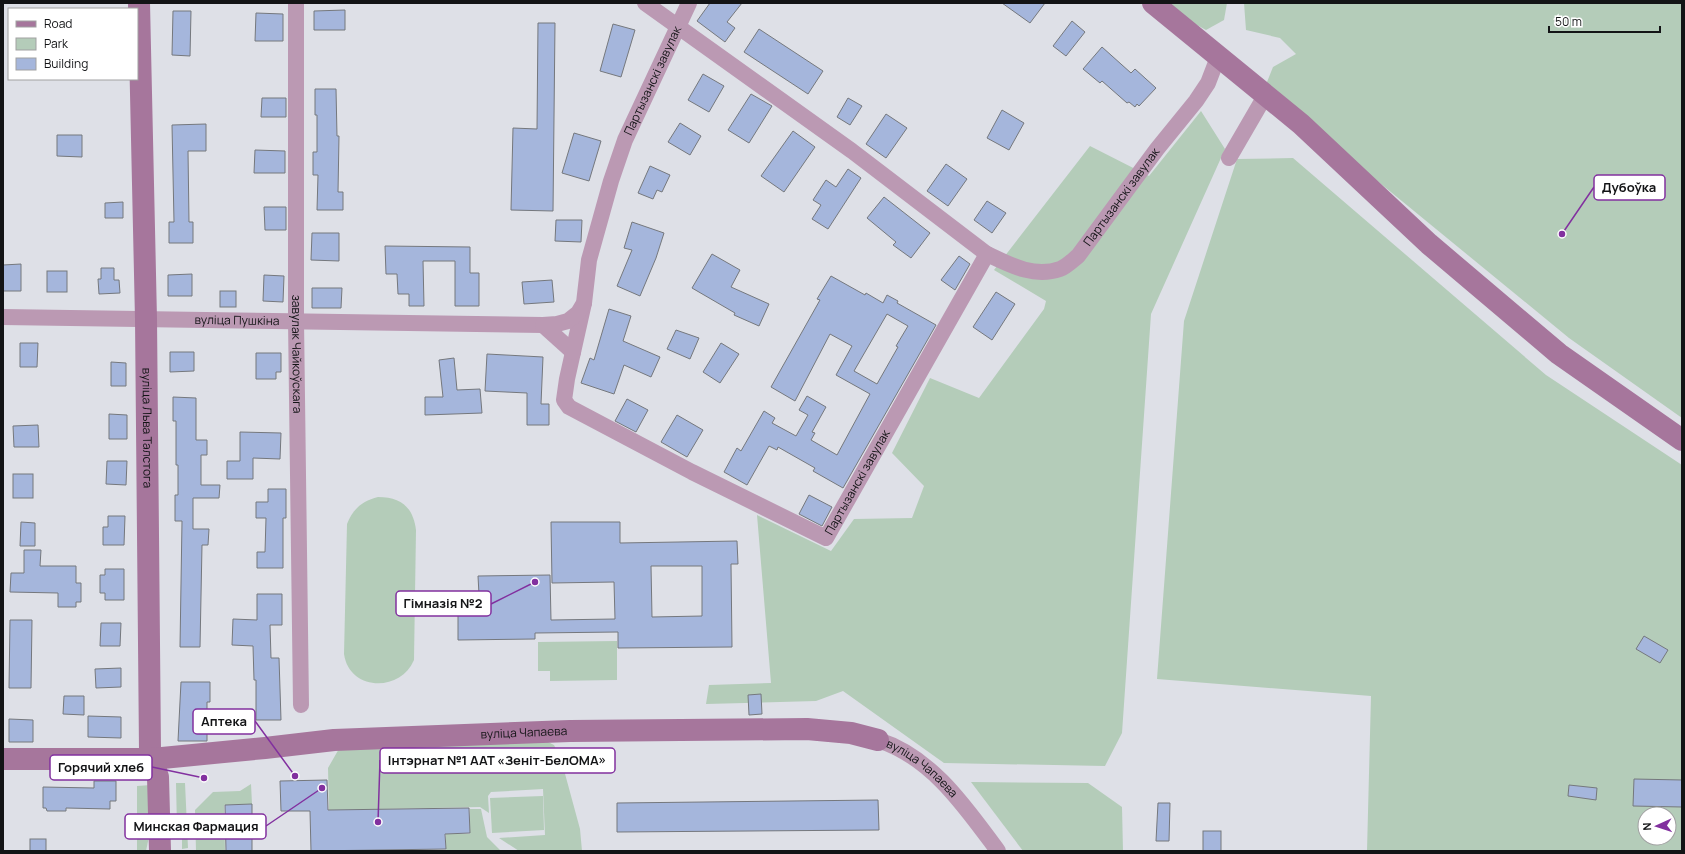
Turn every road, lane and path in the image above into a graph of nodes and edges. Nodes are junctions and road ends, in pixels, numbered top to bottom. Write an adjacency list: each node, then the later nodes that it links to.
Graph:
1 (139, 3): 13 (main road, вуліца Льва Талстога)
2 (296, 3): 14 (street, завулак Чайкоўскага)
3 (645, 3): 6 (street)
4 (689, 3): 6 (street)
5 (1153, 3): 7 (main road)
6 (677, 26): 10 (street, Партызанскі завулак); 11 (street, Партызанскі завулак)
7 (1218, 57): 8 (main road); 10 (street, Партызанскі завулак)
8 (1265, 96): 9 (street); 17 (main road)
9 (1230, 158)
10 (987, 254): 16 (street, Партызанскі завулак)
11 (584, 303): 15 (street); 16 (street, Партызанскі завулак)
12 (3, 317): 13 (street, вуліца Пушкіна)
13 (146, 319): 14 (street, вуліца Пушкіна); 21 (main road, вуліца Льва Талстога)
14 (296, 320): 15 (street, вуліца Пушкіна); 18 (street, завулак Чайкоўскага)
15 (543, 325): 16 (street)
16 (573, 352)
17 (1682, 440)
18 (301, 705)
19 (878, 740): 21 (main road, вуліца Чапаева); 23 (street, вуліца Чапаева)
20 (3, 759): 21 (main road, вуліца Чапаева)
21 (152, 759): 22 (main road, вуліца Льва Талстога)
22 (160, 851)
23 (998, 851)

